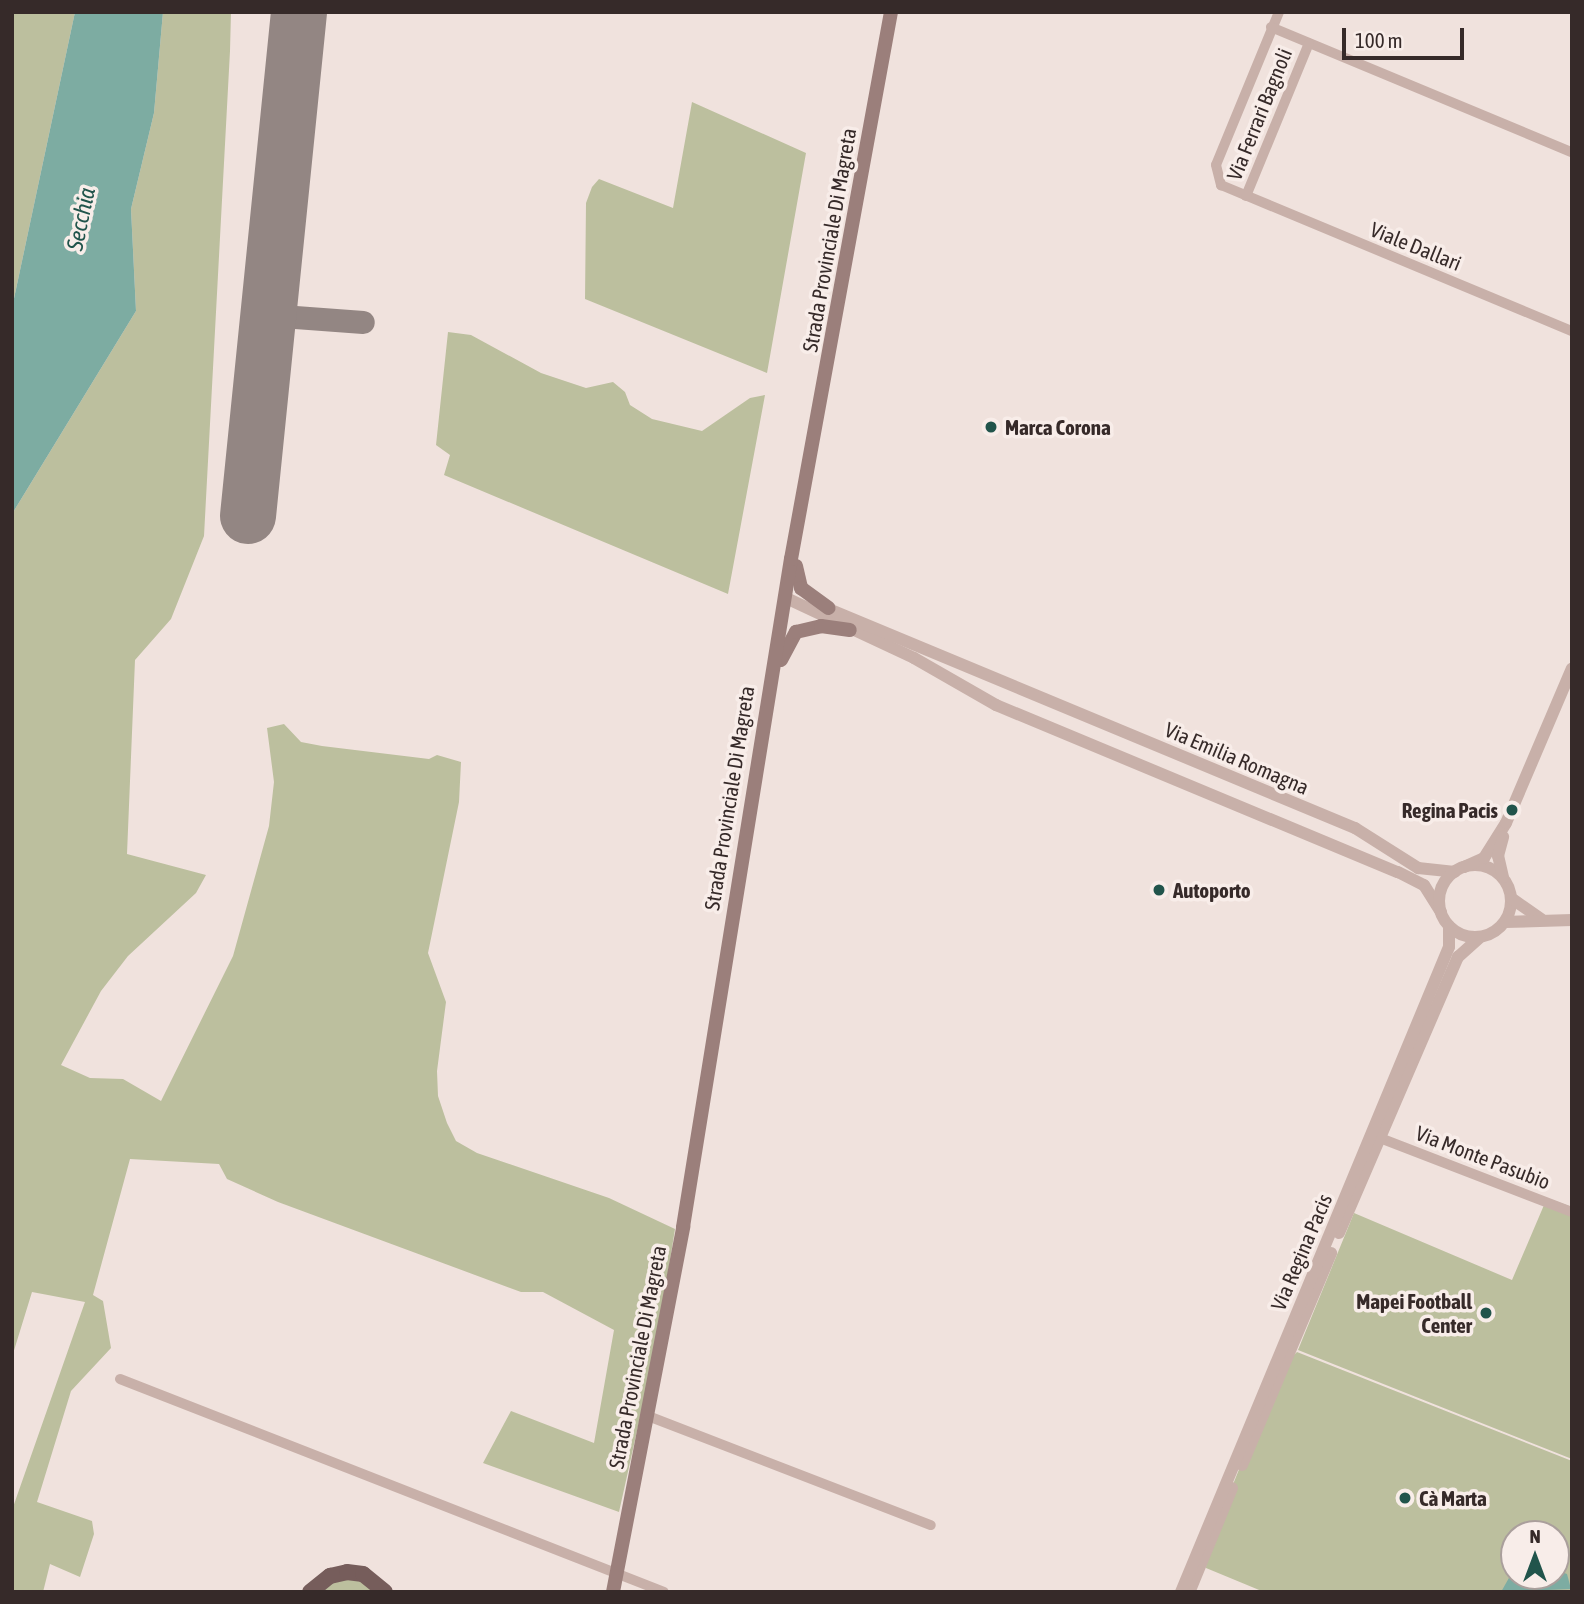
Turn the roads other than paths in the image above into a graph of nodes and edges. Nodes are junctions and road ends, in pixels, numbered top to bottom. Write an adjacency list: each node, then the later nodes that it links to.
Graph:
1 (891, 12): 8 (main road, Strada Provinciale Di Magreta)
2 (1279, 12): 3 (street, Via Ferrari Bagnoli)
3 (1271, 27): 4 (street); 6 (street, Via Ferrari Bagnoli)
4 (1309, 43): 5 (street); 6 (street, Via Ferrari Bagnoli)
5 (1572, 152)
6 (1246, 196): 7 (street, Viale Dallari)
7 (1572, 331)
8 (801, 503): 9 (main road, Strada Provinciale Di Magreta); 10 (main road)
9 (784, 597): 10 (street, Via Emilia Romagna); 11 (street, Via Emilia Romagna); 15 (main road, Strada Provinciale Di Magreta)
10 (828, 608): 13 (street, Via Emilia Romagna)
11 (849, 630): 14 (street, Via Emilia Romagna); 15 (main road)
12 (1572, 668): 16 (street)
13 (1000, 680): 14 (street); 17 (street, Via Emilia Romagna)
14 (996, 705): 20 (street, Via Emilia Romagna)
15 (764, 714): 29 (main road, Strada Provinciale Di Magreta)
16 (1506, 823): 17 (street); 18 (street)
17 (1460, 869): 18 (street, Via Emilia Romagna); 20 (street)
18 (1503, 878): 19 (street)
19 (1511, 898): 21 (street); 23 (street)
20 (1441, 912): 24 (street, Via Emilia Romagna)
21 (1541, 919): 22 (street); 23 (street)
22 (1572, 920)
23 (1505, 922): 25 (street)
24 (1449, 926): 25 (street); 36 (street, Via Regina Pacis)
25 (1480, 937): 26 (street, Via Regina Pacis)
26 (1380, 1138): 27 (street, Via Monte Pasubio); 37 (street, Via Regina Pacis)
27 (1572, 1212)
28 (120, 1379): 31 (street)
29 (648, 1416): 30 (street); 31 (main road, Strada Provinciale Di Magreta)
30 (931, 1525)
31 (617, 1573): 34 (main road, Strada Provinciale Di Magreta); 35 (street)
32 (310, 1592): 33 (main road)
33 (385, 1592)
34 (613, 1592)
35 (664, 1592)
36 (1181, 1592)
37 (1190, 1592)

